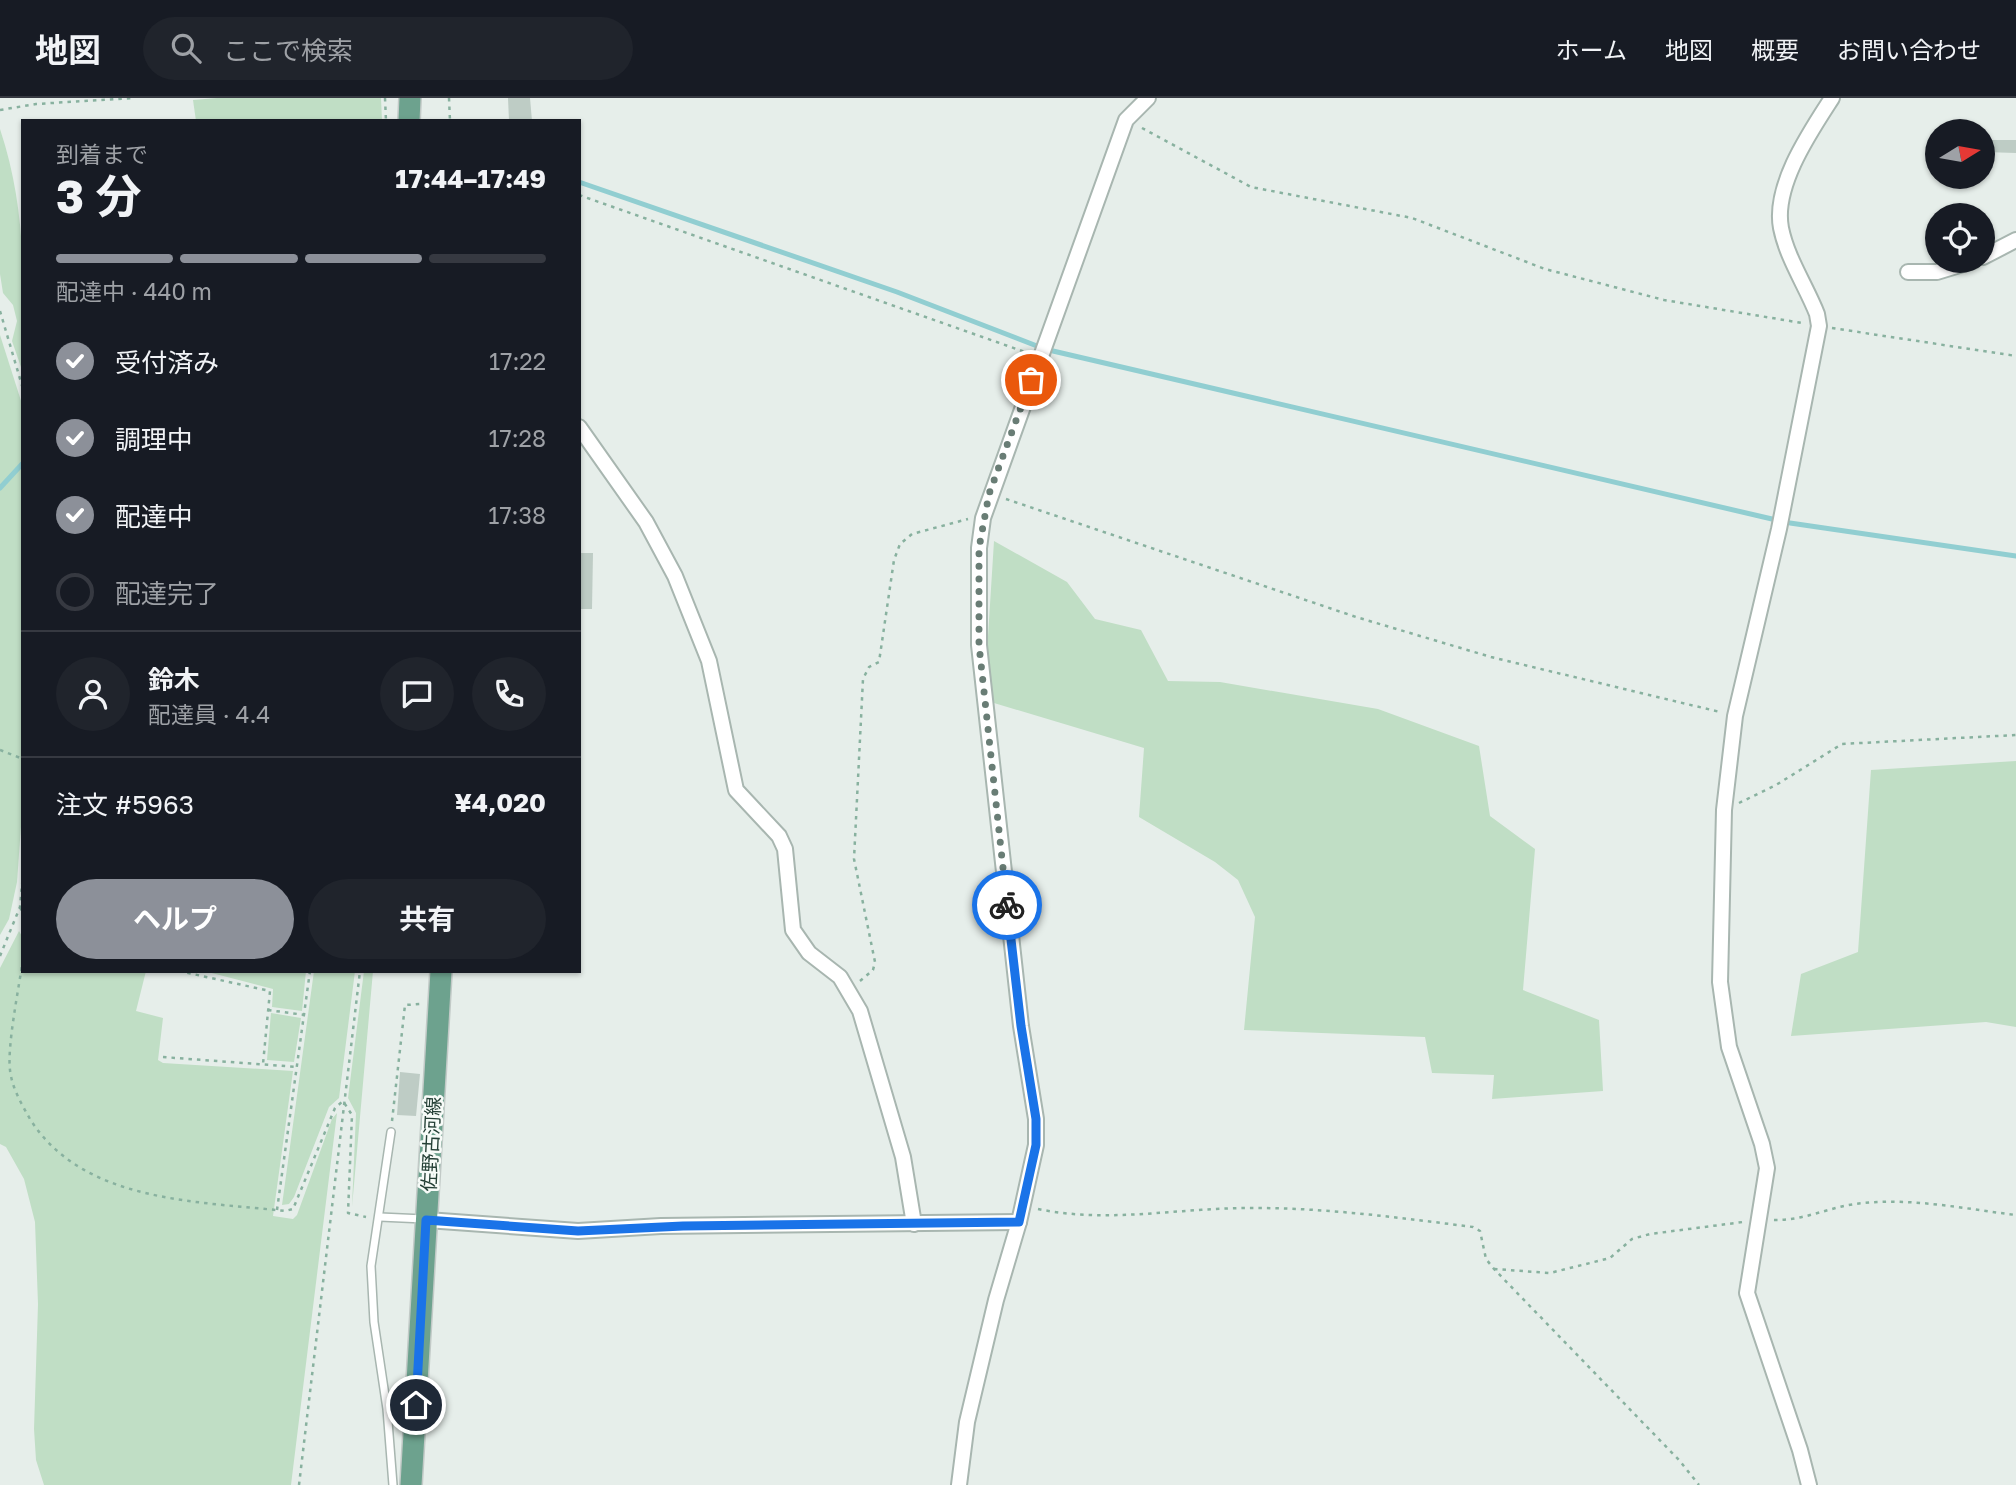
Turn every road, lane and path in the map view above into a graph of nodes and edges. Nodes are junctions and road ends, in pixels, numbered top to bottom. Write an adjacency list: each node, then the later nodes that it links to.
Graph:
1 (133, 98): 7 (path)
2 (385, 98): 8 (path)
3 (410, 98): 9 (main road)
4 (449, 98): 10 (path)
5 (1149, 98): 11 (street)
6 (1832, 98): 18 (street)
7 (0, 110)
8 (386, 119)
9 (409, 119)
10 (450, 119)
11 (1126, 120): 18 (path); 20 (street)
12 (581, 196): 20 (path)
13 (2016, 240): 14 (street)
14 (1995, 251)
15 (1908, 272): 16 (street)
16 (1925, 272)
17 (0, 311): 21 (path)
18 (1819, 326): 19 (path); 25 (street)
19 (2016, 356)
20 (1040, 357): 23 (street)
21 (21, 382)
22 (581, 430): 38 (street)
23 (989, 494): 24 (street); 25 (path)
24 (983, 518): 38 (path); 47 (street)
25 (1735, 716): 29 (street)
26 (2016, 735): 29 (path)
27 (0, 750): 28 (path)
28 (21, 758)
29 (1724, 810): 52 (street)
30 (21, 896): 31 (path)
31 (20, 907): 32 (path)
32 (0, 956)
33 (21, 973): 48 (path)
34 (188, 973): 40 (path)
35 (310, 973): 41 (path)
36 (360, 973): 45 (path)
37 (440, 973): 51 (main road, 佐野古河線)
38 (848, 988): 54 (street)
39 (428, 1005): 46 (path)
40 (268, 1010): 41 (path); 43 (path)
41 (305, 1014): 44 (path)
42 (163, 1057): 43 (path)
43 (263, 1064): 44 (path)
44 (298, 1068): 48 (path)
45 (343, 1101): 48 (path); 50 (path); 56 (path)
46 (391, 1132): 50 (lane)
47 (1023, 1206): 53 (street); 55 (path)
48 (277, 1210)
49 (2016, 1215): 52 (path)
50 (380, 1217): 51 (lane); 57 (lane)
51 (426, 1220): 54 (street); 58 (main road, 佐野古河線)
52 (1760, 1220): 55 (path); 61 (street)
53 (1019, 1222): 54 (street); 59 (street)
54 (914, 1224)
55 (1494, 1269): 60 (path)
56 (299, 1485)
57 (393, 1485)
58 (411, 1485)
59 (959, 1485)
60 (1699, 1485)
61 (1809, 1485)

